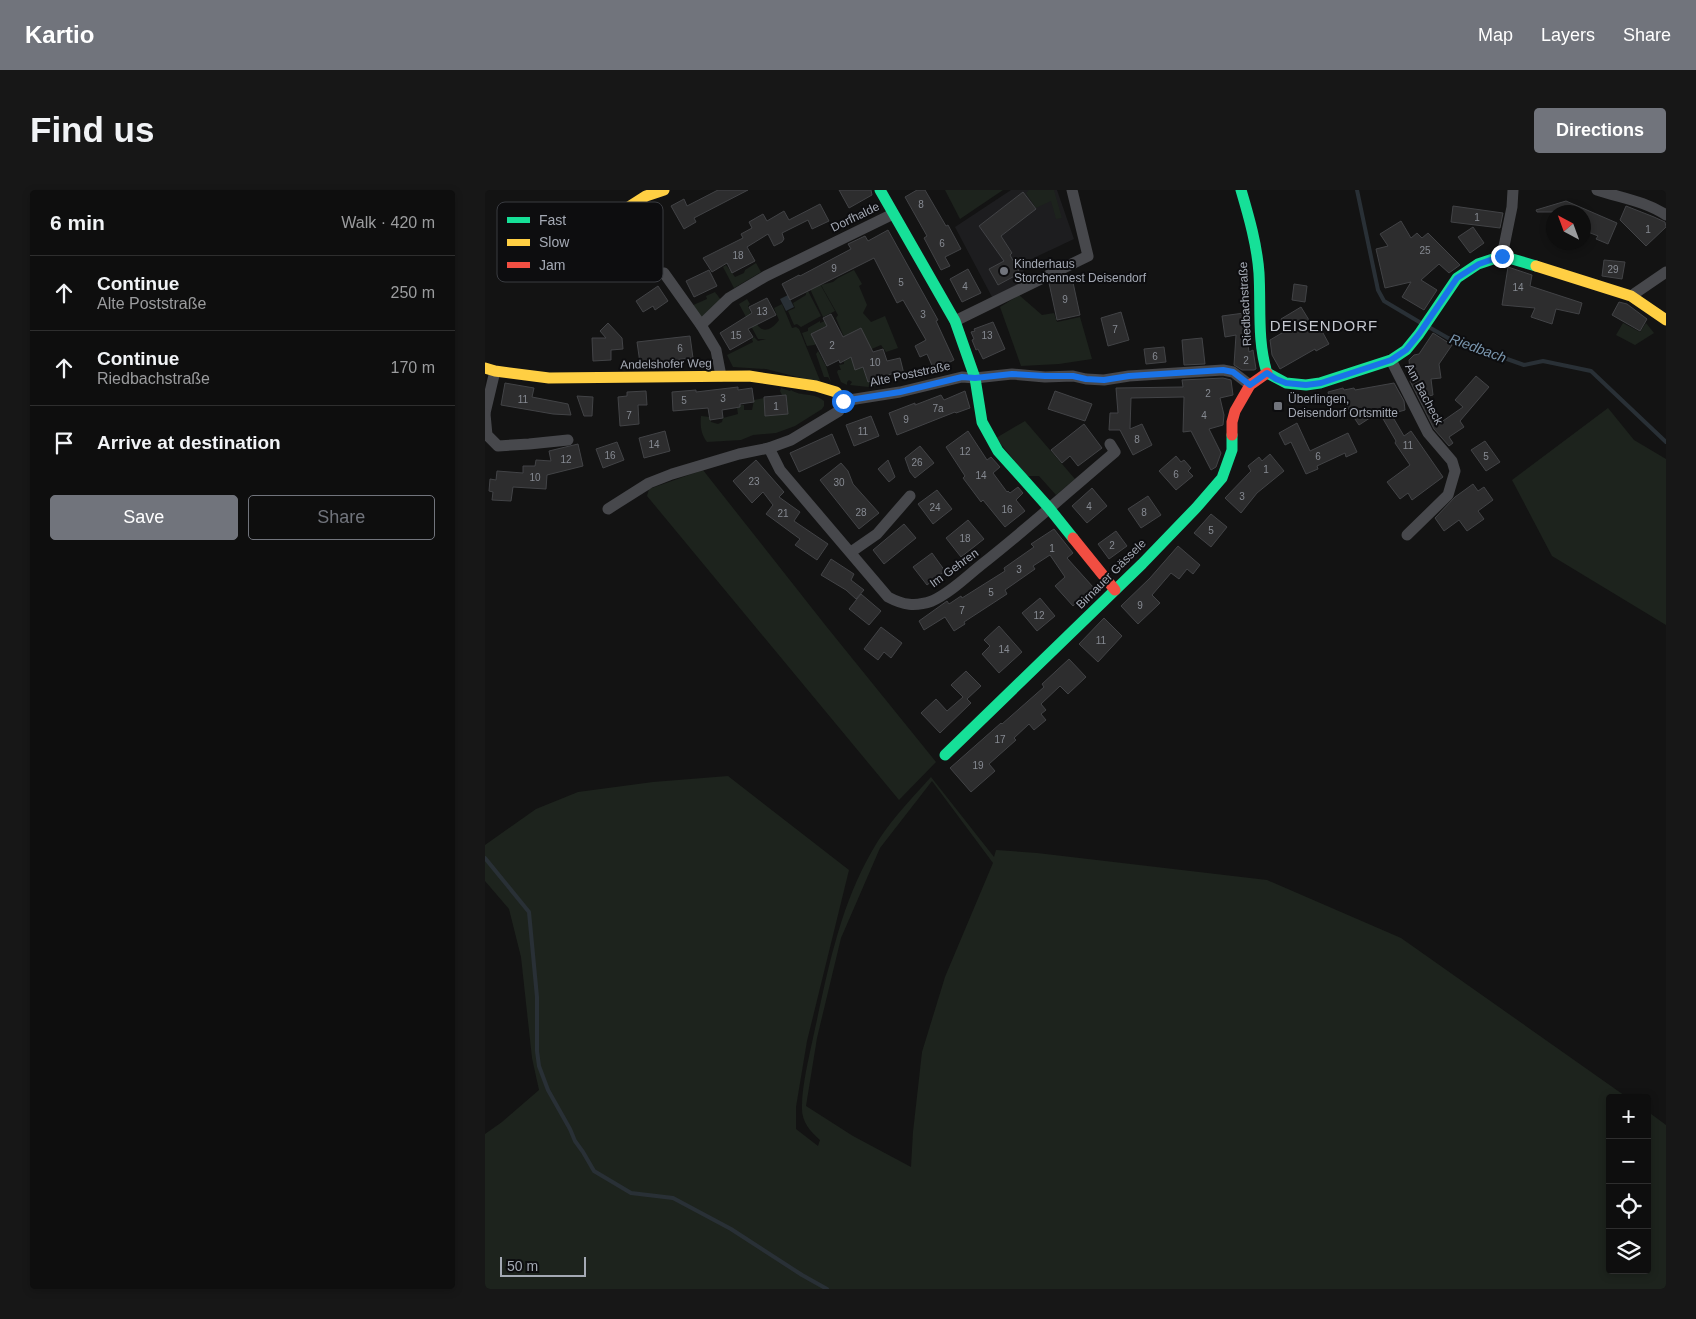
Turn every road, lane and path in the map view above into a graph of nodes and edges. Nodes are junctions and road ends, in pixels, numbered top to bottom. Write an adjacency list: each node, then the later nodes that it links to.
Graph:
1 (664, 190): 8 (street)
2 (880, 190): 9 (street)
3 (1072, 190): 16 (street)
4 (1241, 190): 20 (street, Riedbachstraße)
5 (1513, 190): 11 (street)
6 (1597, 190): 7 (street)
7 (1638, 195): 10 (street)
8 (637, 202)
9 (893, 214): 16 (street, Dorfhalde); 17 (street, Dorfhalde)
10 (1666, 215)
11 (1502, 256): 14 (street); 18 (street)
12 (1666, 272): 14 (street)
13 (664, 273): 17 (street)
14 (1631, 296): 15 (street)
15 (1666, 320)
16 (955, 321): 22 (street, Dorfhalde)
17 (701, 325): 21 (street)
18 (1391, 360): 20 (street); 32 (street, Am Bacheck)
19 (490, 369): 21 (street, Andelshofer Weg); 25 (street)
20 (1267, 373): 23 (street)
21 (721, 376): 24 (street, Andelshofer Weg)
22 (975, 378): 23 (street, Alte Poststraße); 24 (street, Alte Poststraße); 30 (street)
23 (1250, 385): 34 (street, Birnauer Gässele)
24 (843, 401): 28 (street)
25 (485, 414): 26 (street)
26 (568, 440)
27 (1110, 444): 30 (street, Im Gehren)
28 (769, 448): 31 (street); 33 (street, Im Gehren)
29 (910, 496): 33 (street)
30 (1049, 508): 33 (street, Im Gehren); 34 (street)
31 (608, 509)
32 (1407, 535)
33 (851, 552)
34 (1115, 590): 35 (street, Birnauer Gässele)
35 (945, 755)

